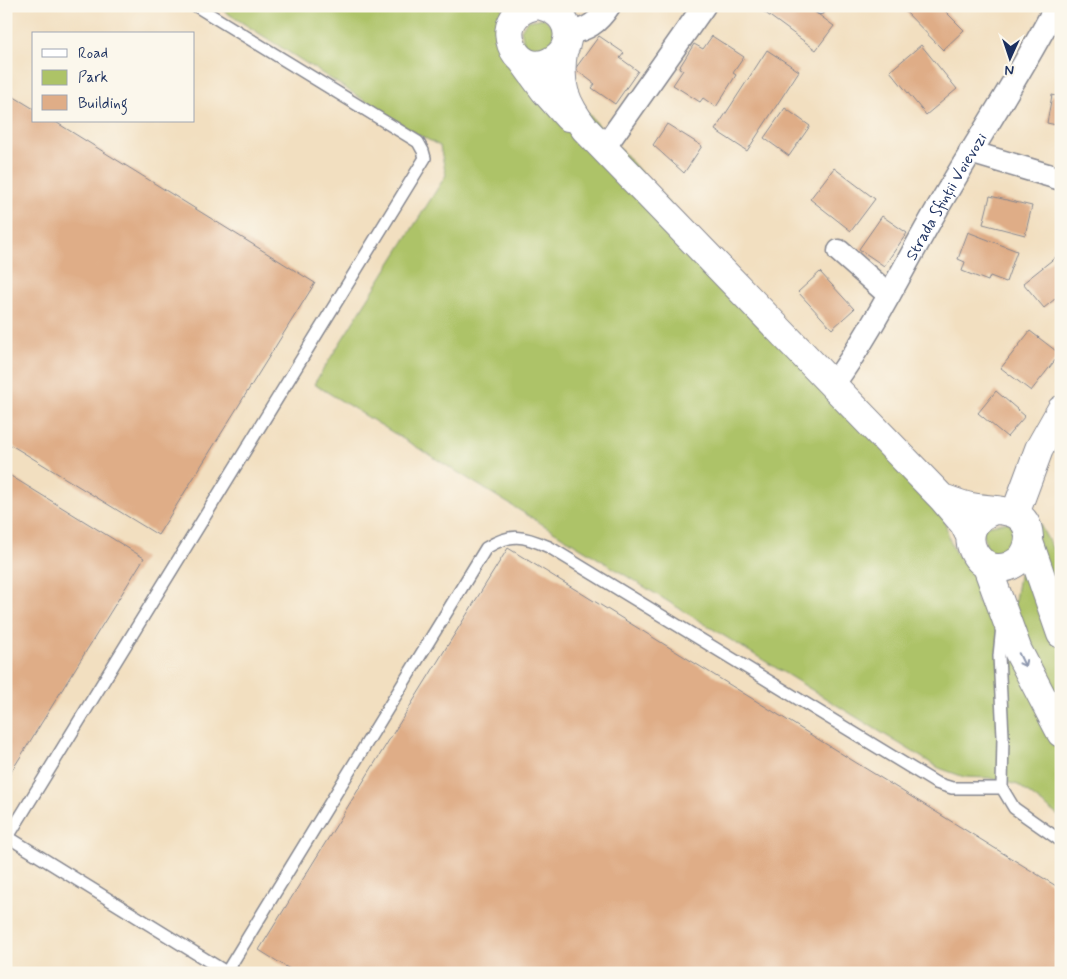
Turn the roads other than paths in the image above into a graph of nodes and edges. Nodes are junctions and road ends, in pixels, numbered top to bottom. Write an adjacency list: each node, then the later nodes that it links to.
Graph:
1 (196, 6): 25 (lane)
2 (609, 6): 6 (street)
3 (704, 6): 9 (street)
4 (1056, 6): 7 (street, Strada Sfinții Voievozi)
5 (510, 14): 6 (street); 8 (street)
6 (552, 19): 8 (street); 9 (street)
7 (1051, 36): 10 (street, Strada Sfinții Voievozi)
8 (522, 60): 9 (street)
9 (599, 143): 14 (street)
10 (970, 152): 11 (street); 13 (street, Strada Sfinții Voievozi)
11 (1061, 179)
12 (839, 250): 13 (street)
13 (889, 295): 14 (street, Strada Sfinții Voievozi)
14 (833, 386): 16 (street)
15 (1061, 410): 17 (street)
16 (942, 498): 17 (street); 18 (street)
17 (1005, 512): 18 (street); 19 (street)
18 (970, 536): 20 (street)
19 (1029, 542): 20 (street); 22 (street)
20 (986, 564): 21 (street)
21 (1003, 615): 23 (street, one-way to 23); 24 (lane)
22 (1061, 634)
23 (1061, 733)
24 (1002, 788): 26 (lane); 27 (lane)
25 (7, 839): 27 (lane)
26 (1061, 841)
27 (226, 972)

